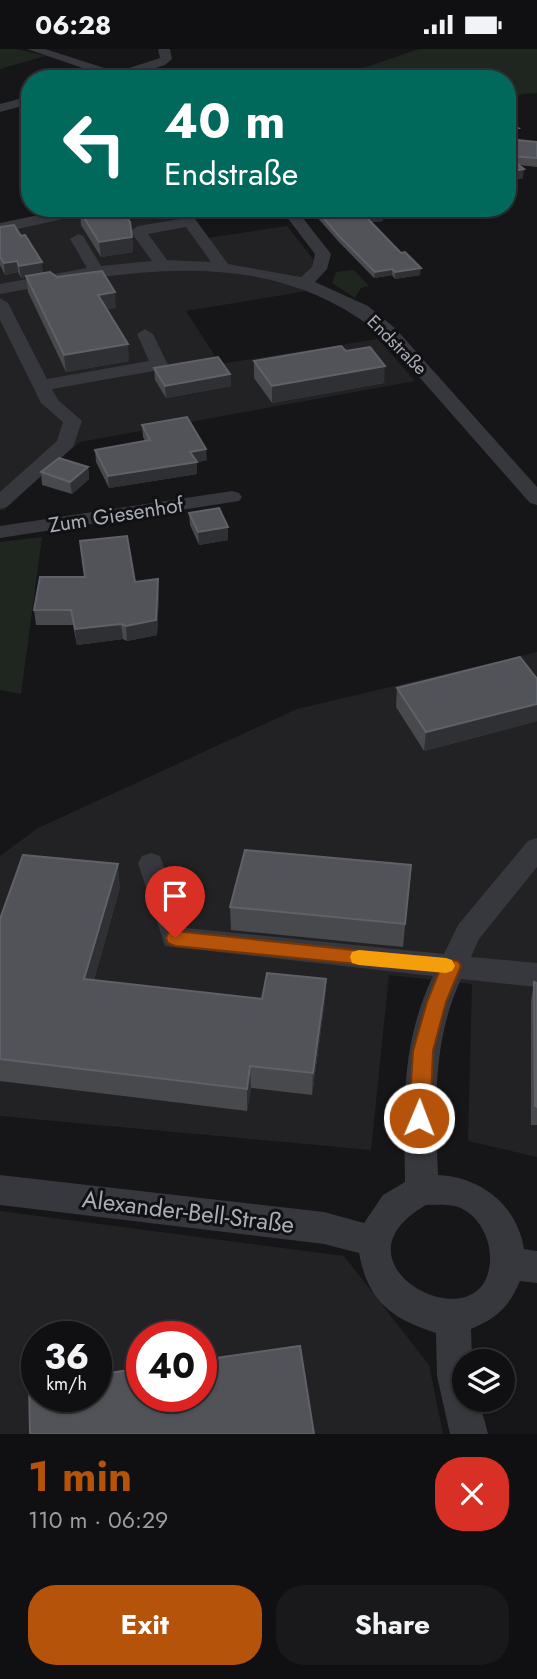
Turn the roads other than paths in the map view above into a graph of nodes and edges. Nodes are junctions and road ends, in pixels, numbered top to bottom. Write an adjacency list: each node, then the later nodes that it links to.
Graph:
1 (33, 49): 3 (street)
2 (164, 49): 4 (street)
3 (101, 70)
4 (141, 70)
5 (21, 102): 6 (street)
6 (0, 108)
7 (52, 217): 11 (street)
8 (174, 217): 13 (street)
9 (187, 217): 14 (street)
10 (294, 217): 16 (street)
11 (0, 228)
12 (78, 239): 15 (street)
13 (163, 265): 14 (street, Endstraße); 15 (street, Endstraße)
14 (223, 268): 16 (street, Endstraße)
15 (97, 272): 17 (street, Endstraße)
16 (304, 283): 22 (street, Endstraße)
17 (0, 289)
18 (0, 303): 20 (street)
19 (145, 334): 20 (street)
20 (41, 385): 21 (street)
21 (29, 477): 23 (street); 26 (street)
22 (528, 478): 25 (street, Endstraße)
23 (0, 483)
24 (232, 497): 27 (street, Zum Giesenhof)
25 (537, 499)
26 (0, 503)
27 (0, 533)
28 (537, 848): 30 (street)
29 (151, 863): 30 (street)
30 (451, 966): 31 (street); 33 (street)
31 (537, 975)
32 (0, 1190): 34 (street, Alexander-Bell-Straße)
33 (422, 1190): 34 (street); 35 (street)
34 (374, 1241): 36 (street)
35 (523, 1266): 36 (street)
36 (453, 1316): 37 (street)
37 (469, 1434)

